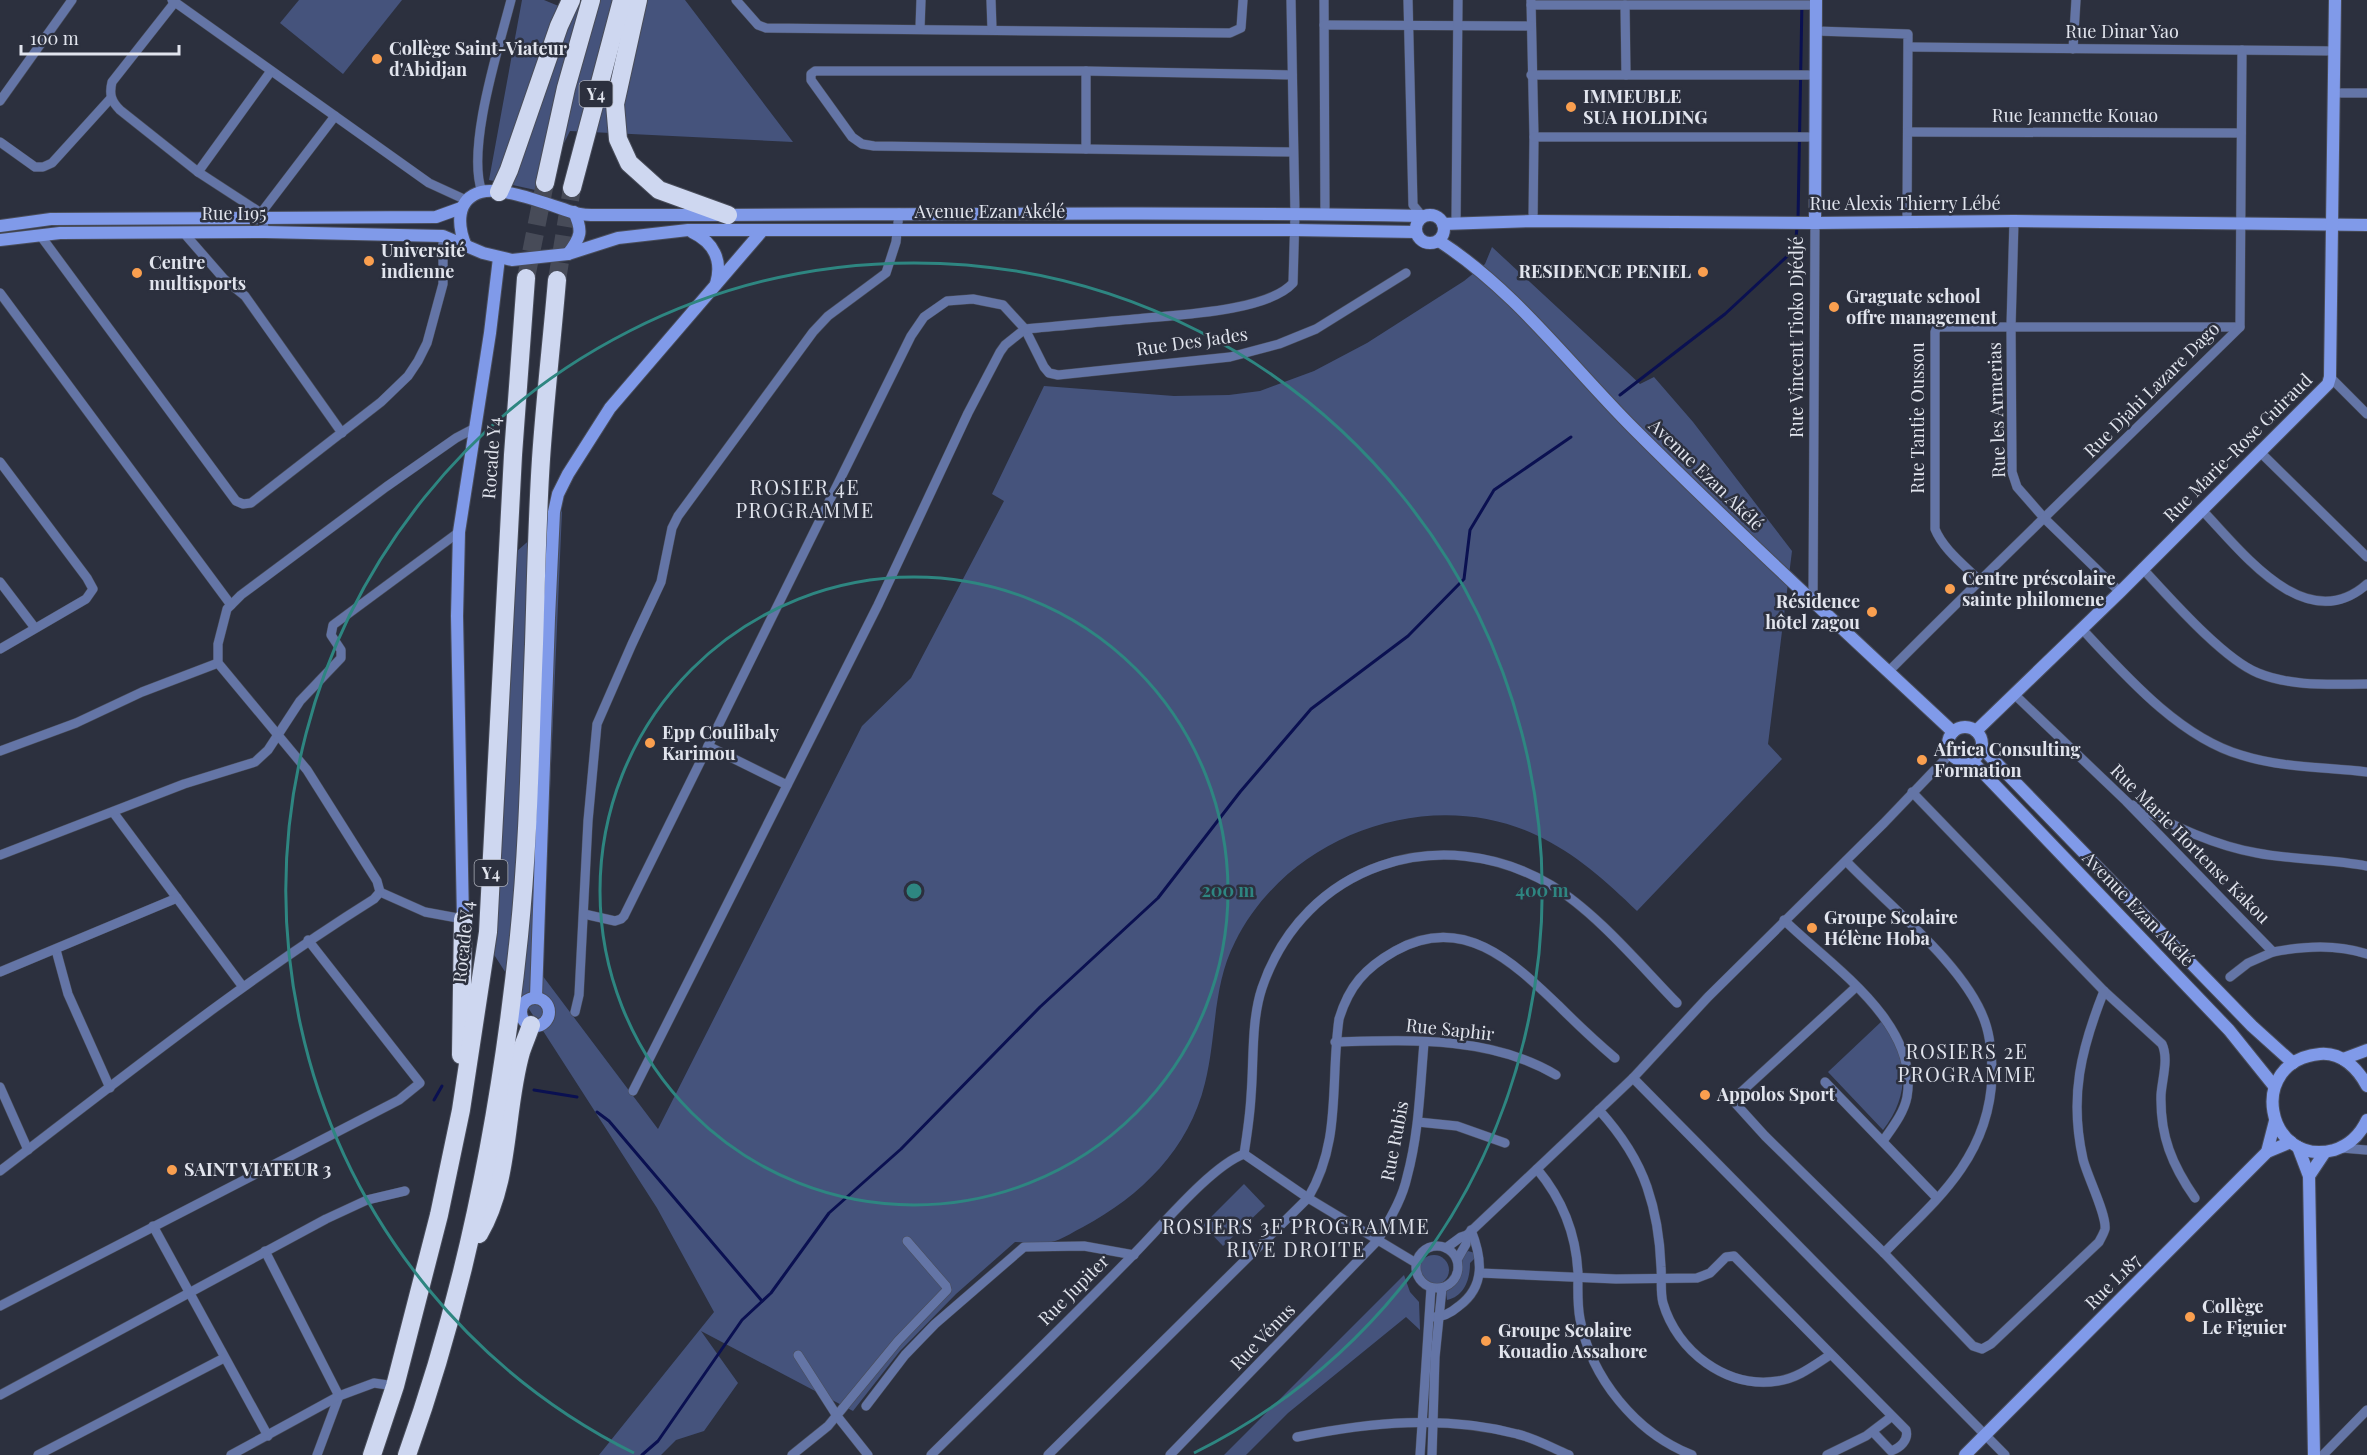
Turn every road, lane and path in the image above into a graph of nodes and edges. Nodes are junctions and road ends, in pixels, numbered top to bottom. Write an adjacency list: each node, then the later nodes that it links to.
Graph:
1 (72, 0): 41 (street)
2 (511, 0): 53 (street)
3 (571, 0): 53 (highway)
4 (591, 0): 51 (highway, Y4)
5 (622, 0): 52 (highway, Y4)
6 (638, 0): 58 (highway)
7 (736, 0): 25 (street)
8 (921, 0): 25 (street)
9 (992, 0): 26 (street)
10 (1243, 0): 26 (street)
11 (1291, 0): 34 (street)
12 (1324, 0): 21 (street)
13 (1408, 0): 22 (street)
14 (1458, 0): 23 (street)
15 (2076, 0): 29 (street)
16 (2335, 0): 31 (street, Rue Marie-Rose Guiraud)
17 (174, 1): 32 (street); 40 (street)
18 (1531, 2): 20 (street); 24 (street)
19 (1816, 2): 20 (street); 27 (street, Rue Vincent Tioko Djédjé)
20 (1625, 5): 36 (street)
21 (1324, 25): 22 (street); 59 (street)
22 (1408, 26): 23 (street); 61 (street)
23 (1458, 26): 24 (street); 65 (street)
24 (1531, 26): 35 (street)
25 (920, 28): 26 (street)
26 (992, 29)
27 (1816, 31): 28 (street); 37 (street, Rue Vincent Tioko Djédjé)
28 (1910, 47): 29 (street, Rue Dinar Yao); 43 (street)
29 (2073, 49): 30 (street, Rue Dinar Yao)
30 (2242, 50): 31 (street, Rue Dinar Yao); 44 (street, Rue Djahi Lazare Dago)
31 (2335, 51): 38 (street, Rue Marie-Rose Guiraud)
32 (271, 71): 42 (street); 50 (street)
33 (1086, 71): 34 (street); 48 (street); 48 (street)
34 (1292, 75): 49 (street)
35 (1532, 75): 36 (street); 45 (street)
36 (1626, 75): 37 (street)
37 (1815, 75): 46 (street, Rue Vincent Tioko Djédjé)
38 (2334, 93): 39 (street); 69 (street, Rue Marie-Rose Guiraud)
39 (2367, 93)
40 (111, 98): 47 (street); 50 (street)
41 (0, 101)
42 (335, 116): 54 (street); 60 (street)
43 (1908, 132): 44 (street, Rue Jeannette Kouao); 63 (street)
44 (2241, 133): 67 (street, Rue Djahi Lazare Dago)
45 (1534, 137): 46 (street); 62 (street)
46 (1815, 137): 66 (street, Rue Vincent Tioko Djédjé)
47 (0, 142)
48 (1086, 149): 49 (street)
49 (1293, 152): 57 (street)
50 (198, 172): 60 (street)
51 (545, 183)
52 (573, 188)
53 (491, 192): 54 (street, Rue I195); 55 (street)
54 (463, 204): 60 (street, Rue I195); 83 (street)
55 (574, 212): 58 (street, Avenue Ezan Akélé); 84 (street)
56 (899, 213): 57 (street, Avenue Ezan Akélé); 58 (street, Avenue Ezan Akélé); 73 (street)
57 (1295, 214): 59 (street, Avenue Ezan Akélé); 74 (street)
58 (728, 215)
59 (1325, 215): 61 (street, Avenue Ezan Akélé)
60 (262, 216): 71 (street, Rue I195); 77 (street)
61 (1422, 216): 68 (street); 78 (street)
62 (1533, 221): 65 (street, Rue Alexis Thierry Lébé); 66 (street, Rue Alexis Thierry Lébé)
63 (1907, 221): 64 (street, Rue Alexis Thierry Lébé); 66 (street, Rue Alexis Thierry Lébé)
64 (2014, 221): 67 (street, Rue Alexis Thierry Lébé); 91 (street, Rue les Armerias)
65 (1456, 223): 68 (street, Rue Alexis Thierry Lébé)
66 (1815, 223): 109 (street, Rue Vincent Tioko Djédjé)
67 (2241, 223): 69 (street, Rue Alexis Thierry Lébé); 92 (street, Rue Djahi Lazare Dago)
68 (1443, 224): 82 (street)
69 (2334, 225): 70 (street, Rue Alexis Thierry Lébé); 94 (street, Rue Marie-Rose Guiraud)
70 (2367, 225)
71 (0, 226)
72 (688, 230): 75 (street, Avenue Ezan Akélé); 84 (street, Avenue Ezan Akélé); 89 (street)
73 (898, 230): 74 (street, Avenue Ezan Akélé); 75 (street, Avenue Ezan Akélé); 136 (street)
74 (1295, 230): 78 (street, Avenue Ezan Akélé); 93 (street)
75 (762, 231): 89 (street)
76 (183, 232): 77 (street, Rue I195); 79 (street, Rue I195); 97 (street)
77 (265, 232): 80 (street, Rue I195)
78 (1416, 232): 82 (street)
79 (40, 235): 81 (street, Rue I195); 97 (street)
80 (443, 236): 83 (street, Rue I195); 97 (street)
81 (0, 240)
82 (1439, 241): 109 (street, Avenue Ezan Akélé)
83 (465, 246): 85 (street, Rue I195)
84 (568, 254): 85 (street, Rue I195)
85 (499, 258): 96 (street)
86 (1406, 273): 93 (street, Rue Des Jades)
87 (526, 278): 166 (highway, Rocade Y4 / Y4)
88 (556, 280): 194 (highway, Y4)
89 (716, 285): 148 (street)
90 (0, 293): 110 (street)
91 (2011, 326): 92 (street, Rue Tantie Oussou); 101 (street, Rue les Armerias); 105 (street, Rue Tantie Oussou)
92 (2240, 327): 101 (street, Rue Djahi Lazare Dago)
93 (1025, 330): 121 (street, Rue Des Jades); 127 (street)
94 (2330, 377): 95 (street); 98 (street, Rue Marie-Rose Guiraud)
95 (2367, 414)
96 (474, 428): 102 (street); 110 (street)
97 (342, 433)
98 (2260, 452): 100 (street, Rue Marie-Rose Guiraud); 103 (street)
99 (0, 462): 111 (street)
100 (2200, 509): 104 (street, Rue Marie-Rose Guiraud); 107 (street)
101 (2045, 519): 105 (street, Rue Djahi Lazare Dago); 108 (street, Rue les Armerias)
102 (459, 532): 120 (street); 137 (street)
103 (2367, 557)
104 (2142, 568): 108 (street, Rue Marie-Rose Guiraud); 116 (street)
105 (1979, 580): 115 (street, Rue Djahi Lazare Dago)
106 (0, 582): 111 (street)
107 (2367, 584)
108 (2120, 592): 112 (street, Rue Marie-Rose Guiraud)
109 (1813, 602): 115 (street, Avenue Ezan Akélé)
110 (231, 605): 114 (street)
111 (36, 628): 113 (street)
112 (2082, 628): 117 (street, Rue Marie-Rose Guiraud); 126 (street)
113 (0, 649)
114 (218, 663): 120 (street); 123 (street)
115 (1889, 671): 119 (street, Avenue Ezan Akélé)
116 (2367, 684)
117 (2014, 694): 118 (street, Rue Marie-Rose Guiraud); 129 (street, Rue Marie Hortense Kakou)
118 (1976, 731): 119 (street); 122 (street)
119 (1953, 732): 124 (street)
120 (277, 734): 130 (street); 134 (street)
121 (708, 747): 127 (street); 136 (street, Rue Des Jades)
122 (1981, 747): 125 (street); 157 (street, Avenue Ezan Akélé)
123 (0, 751)
124 (1951, 753): 125 (street); 128 (street)
125 (1971, 760): 162 (street, Avenue Ezan Akélé)
126 (2367, 772)
127 (787, 785): 165 (street)
128 (1912, 792): 132 (street); 147 (street)
129 (2126, 801): 133 (street); 141 (street, Rue Marie Hortense Kakou)
130 (112, 812): 131 (street); 135 (street)
131 (0, 855)
132 (1846, 861): 138 (street); 185 (street)
133 (2367, 866)
134 (380, 892): 137 (street); 139 (street)
135 (177, 898): 140 (street); 145 (street)
136 (584, 914): 150 (street)
137 (463, 919): 166 (highway)
138 (1784, 920): 146 (street); 159 (street)
139 (308, 940): 145 (street); 187 (street)
140 (56, 950): 143 (street); 164 (street)
141 (2273, 952): 142 (street); 144 (street)
142 (2367, 954)
143 (0, 972)
144 (2230, 977)
145 (243, 987): 164 (street)
146 (1856, 987): 171 (street); 193 (street)
147 (2103, 991): 186 (street); 193 (street)
148 (536, 998): 151 (street); 151 (street)
149 (1677, 1003): 179 (street)
150 (575, 1012)
151 (531, 1025): 194 (highway)
152 (1335, 1042): 153 (street, Rue Saphir); 155 (street); 184 (street)
153 (1424, 1043): 158 (street, Rue Saphir); 169 (street, Rue Rubis)
154 (2367, 1050): 156 (street)
155 (1615, 1058)
156 (2343, 1059): 157 (street); 161 (street)
157 (2293, 1063): 162 (street)
158 (1556, 1075)
159 (1633, 1078): 167 (street); 219 (street)
160 (1825, 1082): 171 (street)
161 (2367, 1085)
162 (2274, 1086): 168 (street)
163 (0, 1087): 175 (street)
164 (110, 1088): 175 (street)
165 (633, 1091)
166 (461, 1110): 209 (highway, Rocade Y4 / Y4)
167 (1599, 1110): 180 (street); 200 (street)
168 (2275, 1121): 173 (street); 177 (street)
169 (1418, 1122): 172 (street); 189 (street, Rue Rubis)
170 (2365, 1125): 174 (street); 176 (street)
171 (1883, 1141): 185 (street)
172 (1504, 1143)
173 (2294, 1144): 177 (street, Rue L187); 178 (street); 182 (street)
174 (2342, 1148): 176 (street); 178 (street)
175 (28, 1150): 181 (street)
176 (2366, 1150)
177 (2267, 1152): 219 (street, Rue L187)
178 (2325, 1152): 182 (street)
179 (1244, 1154): 184 (street); 195 (street, Rue Jupiter)
180 (1538, 1168): 188 (street); 199 (street)
181 (0, 1171)
182 (2309, 1176): 239 (street)
183 (405, 1191): 192 (street)
184 (1308, 1198): 189 (street); 230 (street)
185 (1937, 1198): 193 (street)
186 (2195, 1198)
187 (153, 1227): 203 (street); 204 (street)
188 (1469, 1233): 191 (street); 196 (street); 198 (street)
189 (1378, 1240): 197 (street); 231 (street, Rue Vénus)
190 (907, 1241): 214 (street)
191 (1446, 1248): 196 (street); 197 (street)
192 (265, 1251): 203 (street); 211 (street)
193 (1884, 1253)
194 (468, 1254): 226 (highway, Y4)
195 (1134, 1255): 212 (street); 229 (street, Rue Jupiter)
196 (1457, 1260): 202 (street)
197 (1416, 1263): 201 (street)
198 (1480, 1273): 199 (street); 205 (street)
199 (1578, 1276): 200 (street); 235 (street)
200 (1662, 1279): 207 (street); 207 (street)
201 (1431, 1288): 202 (street); 205 (street)
202 (1442, 1288): 205 (street)
203 (189, 1294): 208 (street); 210 (street)
204 (0, 1306)
205 (1434, 1317): 216 (street); 217 (street)
206 (798, 1355): 214 (street)
207 (1830, 1355): 215 (street)
208 (224, 1358): 220 (street); 222 (street)
209 (395, 1386): 211 (street); 225 (highway, Rocade Y4 / Y4)
210 (0, 1395)
211 (339, 1396): 220 (street); 224 (street)
212 (866, 1406)
213 (2367, 1410): 240 (street)
214 (837, 1416): 227 (street); 228 (street)
215 (1891, 1417): 218 (street); 218 (street)
216 (1422, 1423): 217 (street); 221 (street); 232 (street)
217 (1433, 1424): 233 (street); 234 (street)
218 (1873, 1432): 236 (street)
219 (1985, 1435): 237 (street, Rue L187); 238 (street)
220 (268, 1436): 223 (street)
221 (1298, 1437)
222 (38, 1455)
223 (231, 1455)
224 (317, 1455)
225 (372, 1455)
226 (407, 1455)
227 (792, 1455)
228 (868, 1455)
229 (931, 1455)
230 (1048, 1455)
231 (1170, 1455)
232 (1420, 1455)
233 (1431, 1455)
234 (1569, 1455)
235 (1692, 1455)
236 (1827, 1455)
237 (1965, 1455)
238 (2005, 1455)
239 (2314, 1455)
240 (2322, 1455)

